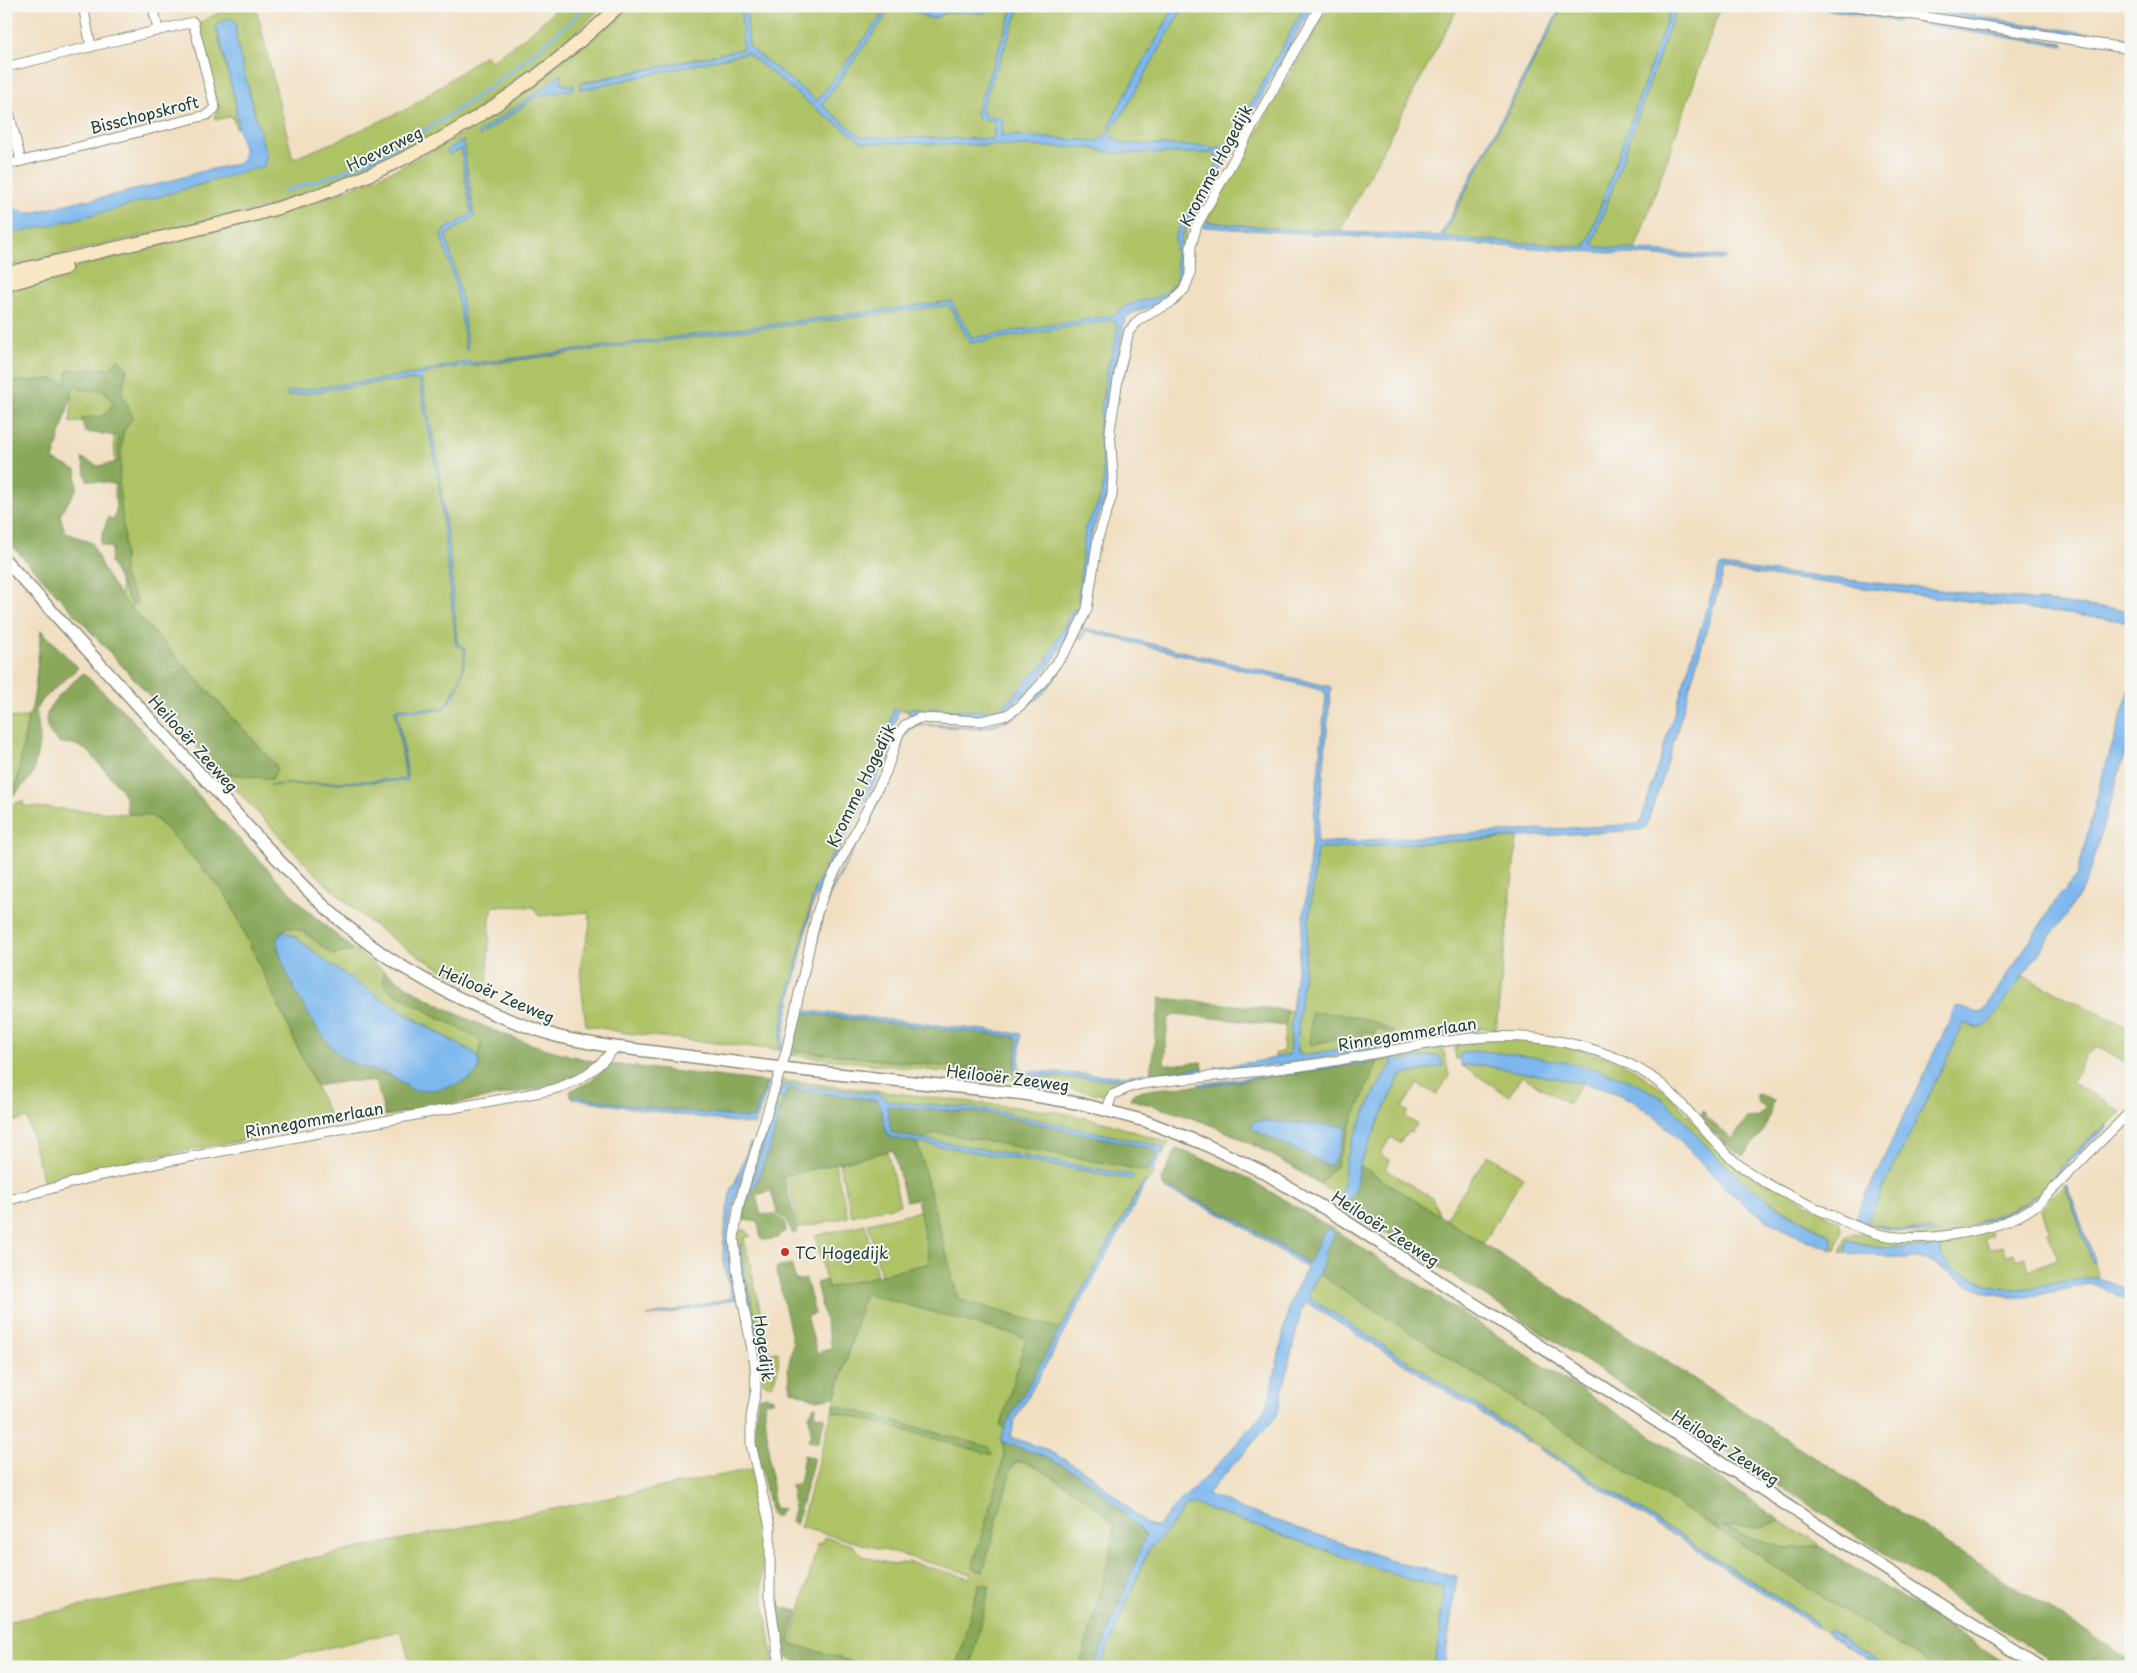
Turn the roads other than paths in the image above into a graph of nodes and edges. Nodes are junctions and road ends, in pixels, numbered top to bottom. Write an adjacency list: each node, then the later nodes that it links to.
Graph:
1 (83, 6): 8 (street)
2 (152, 6): 7 (street)
3 (607, 6): 10 (main road, Hoeverweg)
4 (619, 6): 10 (main road, Hoeverweg)
5 (1320, 6): 20 (street, Kromme Hogedijk)
6 (1857, 6): 9 (street)
7 (158, 30): 8 (street); 13 (street, Bisschopskroft)
8 (91, 47): 11 (street)
9 (2131, 49)
10 (568, 50): 15 (main road, Hoeverweg)
11 (6, 67)
12 (6, 100): 13 (street)
13 (21, 161): 14 (street, Bisschopskroft)
14 (6, 165)
15 (192, 230): 16 (main road, Hoeverweg); 17 (main road, Hoeverweg)
16 (6, 273)
17 (6, 285)
18 (6, 561): 19 (street, Heilooër Zeeweg)
19 (615, 1047): 20 (street, Heilooër Zeeweg); 23 (street, Rinnegommerlaan)
20 (781, 1068): 21 (street, Heilooër Zeeweg); 24 (street, Hogedijk)
21 (1106, 1110): 22 (street, Rinnegommerlaan); 25 (street, Heilooër Zeeweg)
22 (2131, 1112)
23 (6, 1201)
24 (780, 1667)
25 (2038, 1667)

